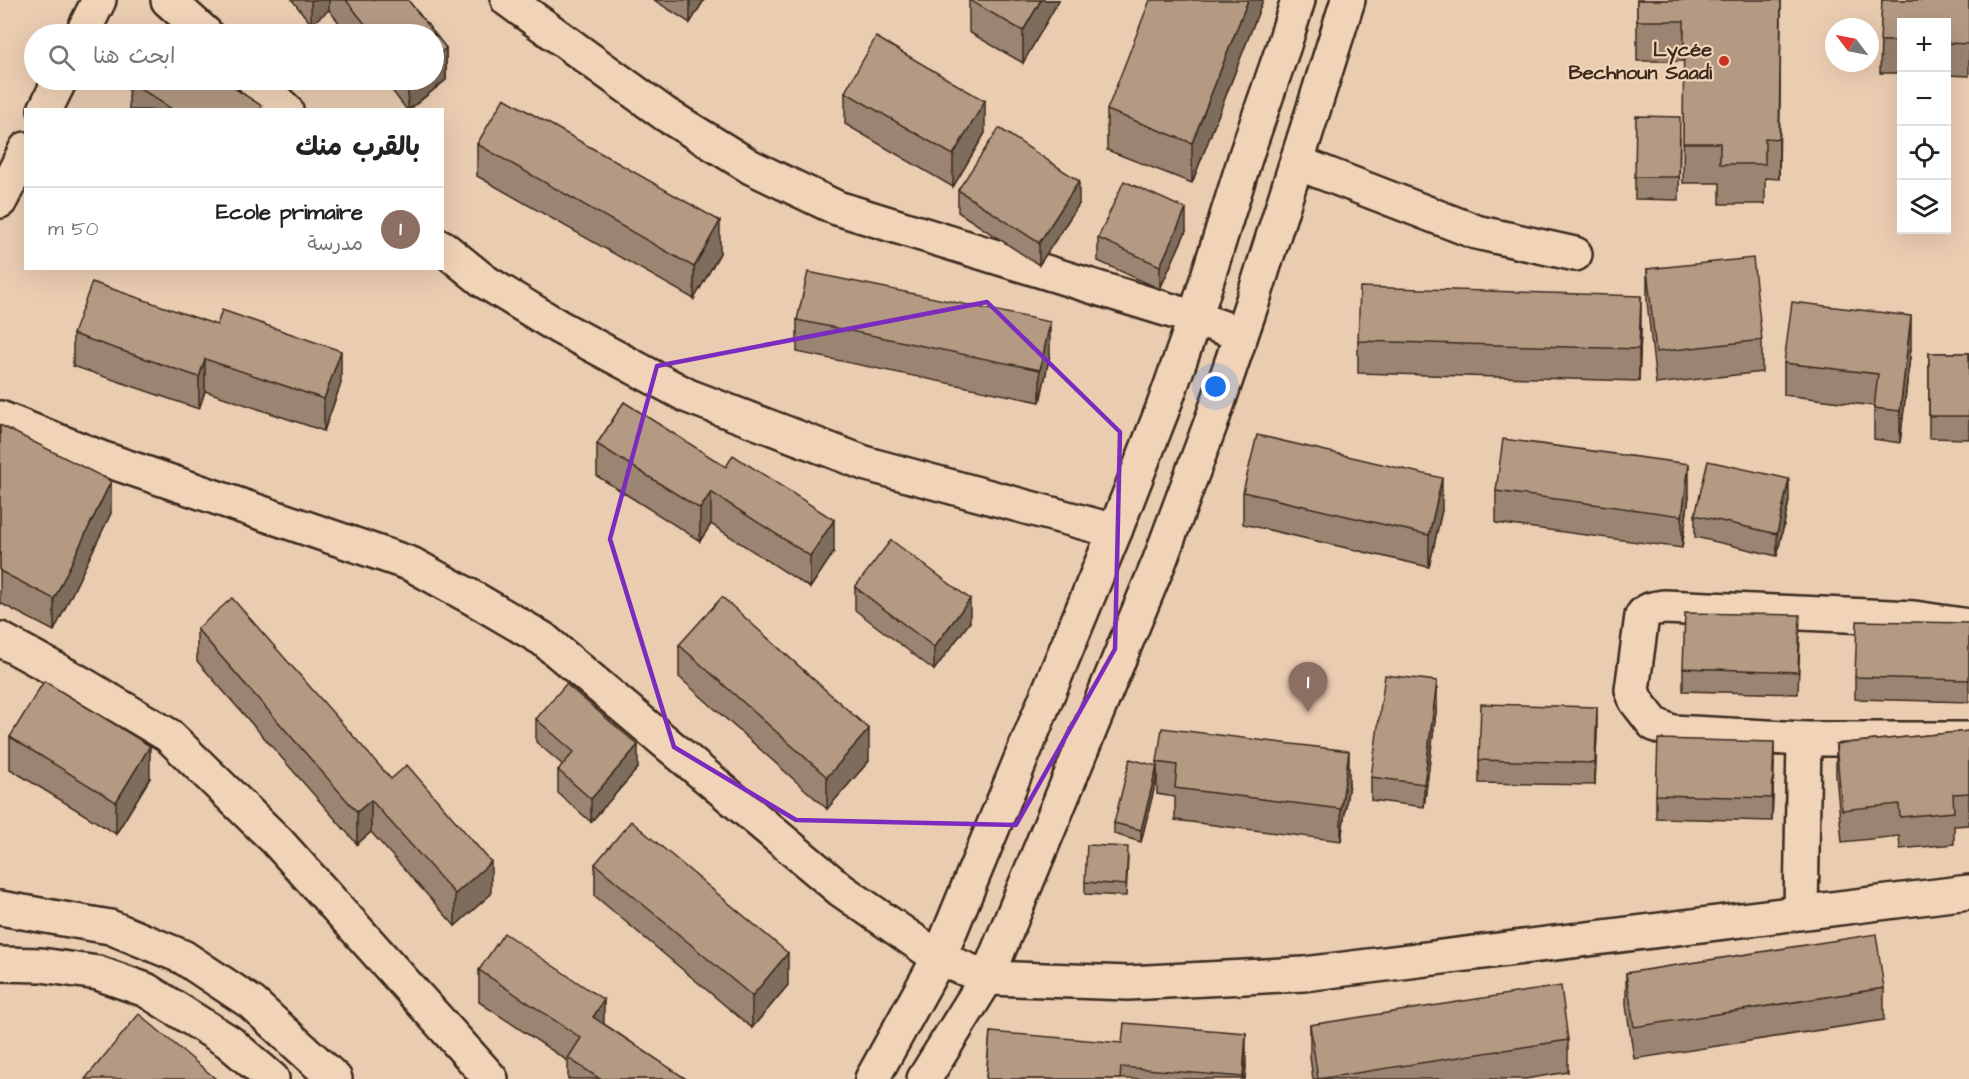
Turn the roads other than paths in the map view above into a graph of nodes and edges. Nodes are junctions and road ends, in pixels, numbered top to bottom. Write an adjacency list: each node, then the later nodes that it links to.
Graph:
1 (99, 0): 6 (street)
2 (168, 0): 7 (street)
3 (508, 0): 17 (street)
4 (1298, 0): 17 (street)
5 (1348, 0): 13 (street)
6 (87, 24)
7 (195, 24)
8 (55, 90): 10 (street)
9 (265, 90): 11 (street)
10 (46, 108)
11 (284, 108)
12 (24, 153): 14 (street)
13 (1298, 163): 16 (street); 18 (street)
14 (0, 201)
15 (444, 249): 20 (street)
16 (1575, 254)
17 (1195, 318): 18 (street); 20 (street)
18 (1241, 334): 30 (street)
19 (0, 418): 28 (street)
20 (1115, 531): 28 (street)
21 (1969, 626): 24 (street)
22 (0, 639): 33 (street)
23 (1969, 739): 24 (street)
24 (1804, 740): 27 (street)
25 (1969, 892): 27 (street)
26 (0, 908): 32 (street)
27 (1801, 911): 30 (street)
28 (939, 958): 30 (street); 34 (street)
29 (0, 964): 31 (street)
30 (987, 978): 35 (street)
31 (272, 1079)
32 (335, 1079)
33 (491, 1079)
34 (872, 1079)
35 (924, 1079)

